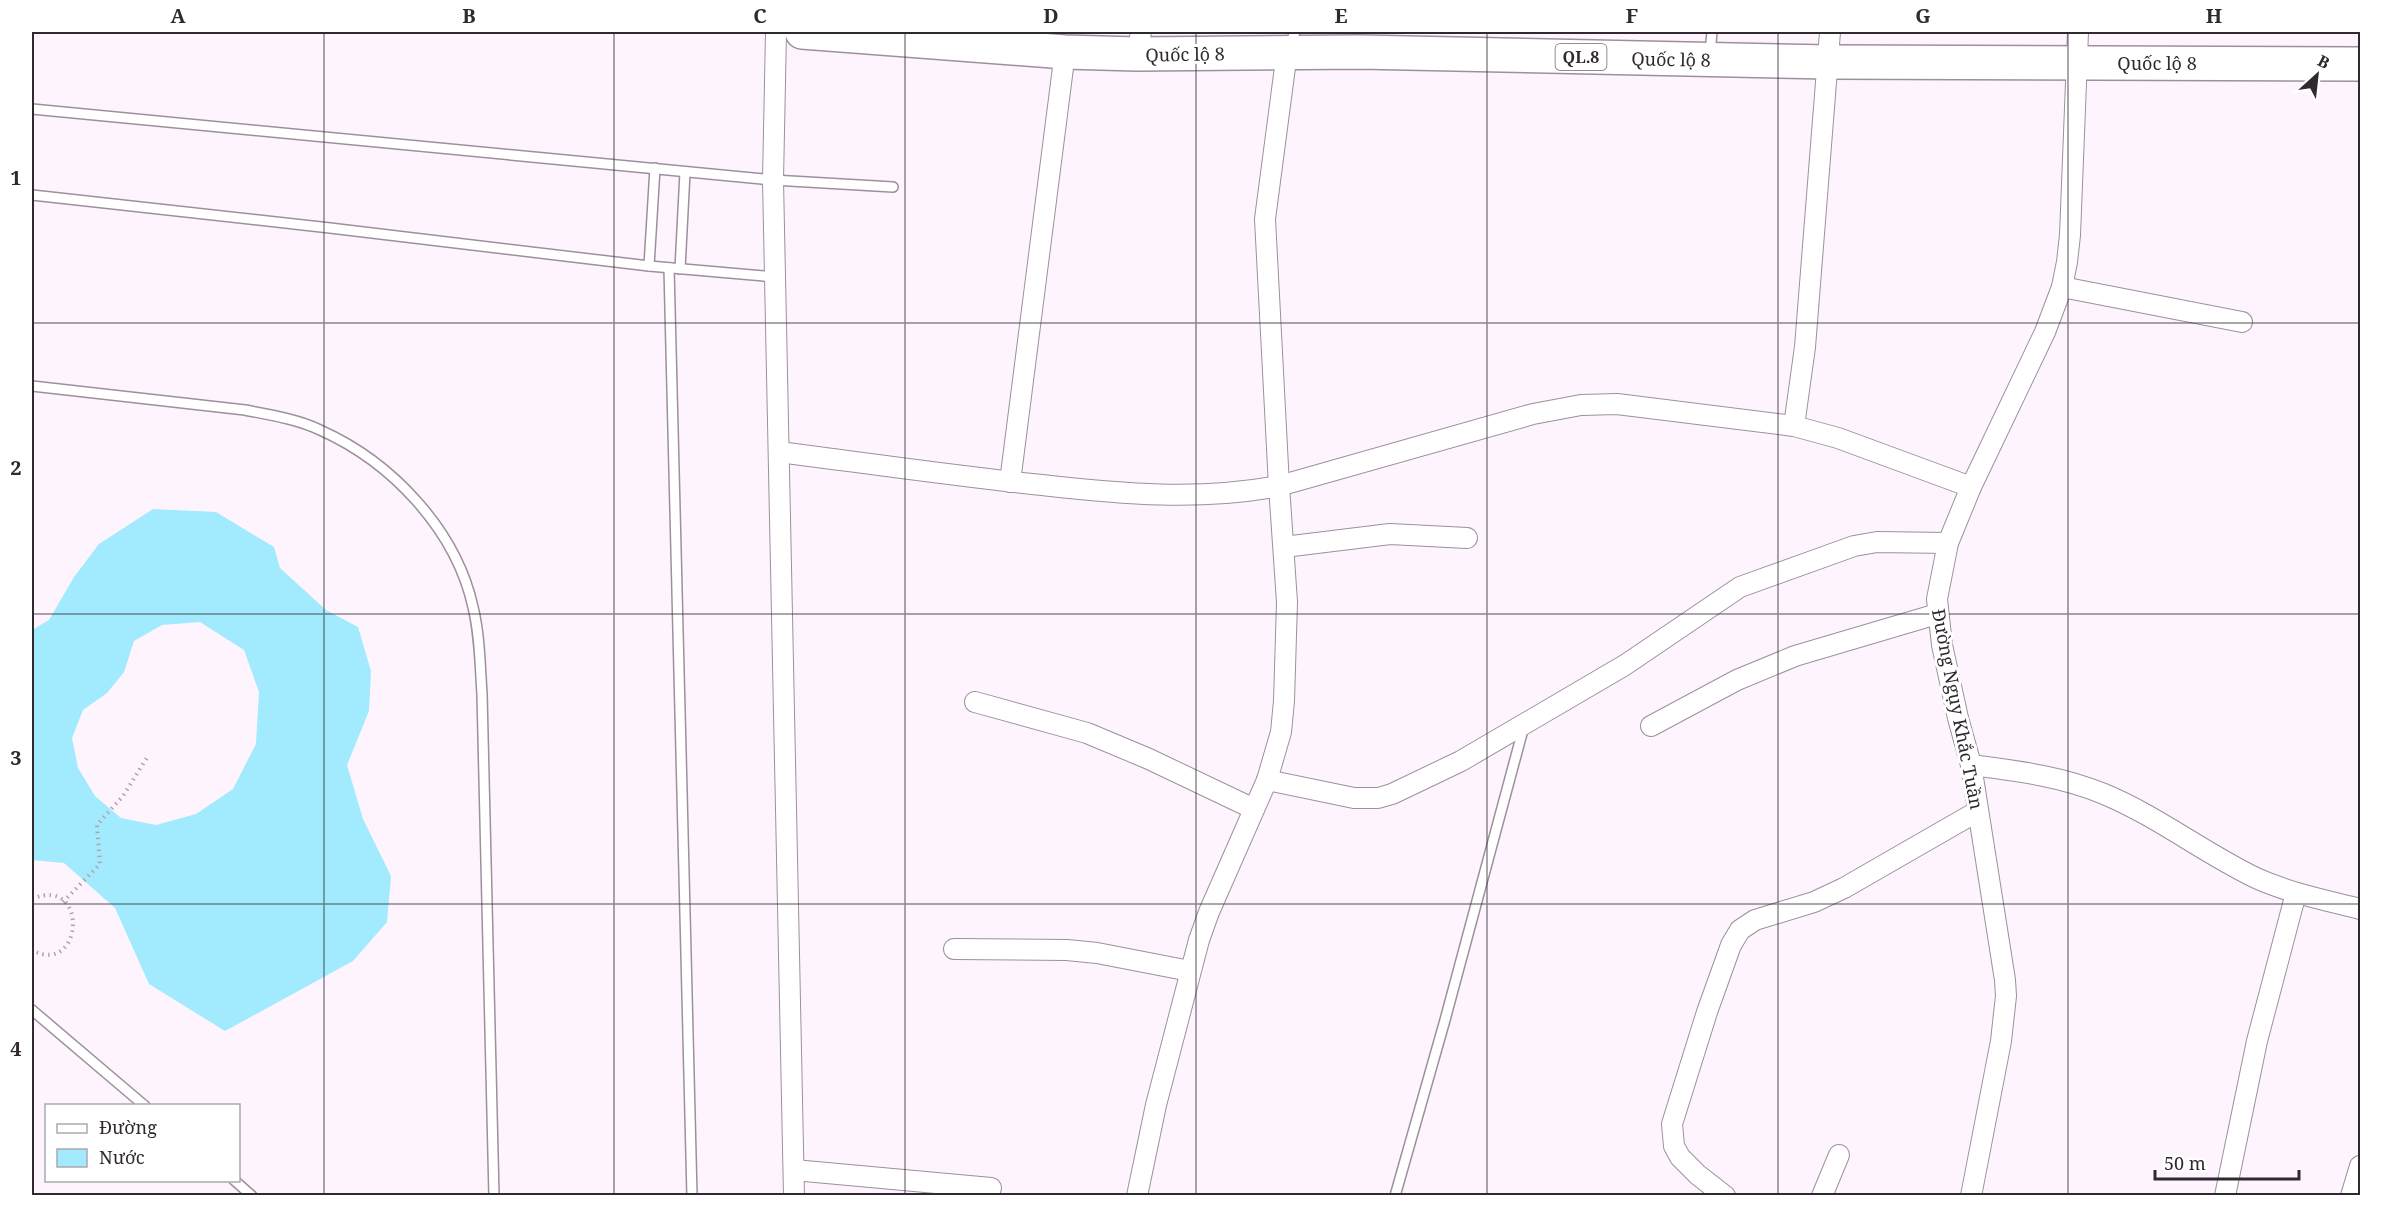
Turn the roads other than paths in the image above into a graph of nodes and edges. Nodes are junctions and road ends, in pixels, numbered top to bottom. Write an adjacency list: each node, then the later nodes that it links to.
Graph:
1 (776, 32): 14 (street)
2 (802, 32): 9 (highway, Quốc lộ 8 / QL.8)
3 (1291, 42): 4 (highway, Quốc lộ 8 / QL.8); 5 (highway, Quốc lộ 8 / QL.8); 27 (street)
4 (1362, 42): 6 (highway, Quốc lộ 8 / QL.8)
5 (1139, 43): 9 (highway, Quốc lộ 8 / QL.8)
6 (1711, 46): 7 (highway, Quốc lộ 8 / QL.8)
7 (1829, 47): 8 (highway, Quốc lộ 8 / QL.8); 24 (street)
8 (2078, 47): 10 (highway, Quốc lộ 8 / QL.8); 21 (street, Đường Ngụy Khắc Tuần)
9 (1065, 52): 26 (street)
10 (2361, 64)
11 (32, 109): 12 (lane)
12 (655, 168): 13 (lane); 17 (lane)
13 (684, 171): 14 (lane); 19 (lane)
14 (773, 180): 15 (lane); 20 (street)
15 (893, 187)
16 (32, 195): 17 (lane)
17 (649, 266): 18 (lane)
18 (669, 268): 19 (lane); 54 (lane)
19 (680, 269): 20 (lane)
20 (775, 277): 25 (street)
21 (2062, 287): 22 (street); 28 (street, Đường Ngụy Khắc Tuần)
22 (2242, 322)
23 (32, 386): 53 (lane)
24 (1794, 426): 27 (street); 28 (street)
25 (779, 452): 26 (street); 48 (street)
26 (1010, 482): 27 (street)
27 (1279, 486): 31 (street)
28 (1971, 487): 30 (street, Đường Ngụy Khắc Tuần)
29 (1467, 538): 31 (street)
30 (1948, 543): 32 (street, Đường Ngụy Khắc Tuần); 34 (street)
31 (1284, 547): 37 (street)
32 (1937, 614): 35 (street); 36 (street, Đường Ngụy Khắc Tuần)
33 (975, 702): 38 (street)
34 (1525, 724): 37 (street); 57 (lane)
35 (1651, 726)
36 (1971, 765): 39 (street, Đường Ngụy Khắc Tuần); 40 (street)
37 (1267, 780): 38 (street)
38 (1254, 809): 43 (street)
39 (1978, 811): 58 (street); 60 (street, Đường Ngụy Khắc Tuần)
40 (2296, 893): 41 (street); 61 (street)
41 (2361, 909)
42 (954, 949): 43 (street)
43 (1190, 971): 56 (street)
44 (32, 1010): 45 (lane)
45 (143, 1104)
46 (1839, 1155): 59 (street)
47 (2361, 1166): 51 (street)
48 (794, 1170): 50 (street); 55 (street)
49 (236, 1182): 52 (lane)
50 (992, 1188)
51 (2354, 1193)
52 (252, 1196)
53 (494, 1196)
54 (692, 1196)
55 (794, 1196)
56 (1137, 1196)
57 (1395, 1196)
58 (1725, 1196)
59 (1822, 1196)
60 (1971, 1196)
61 (2225, 1196)

